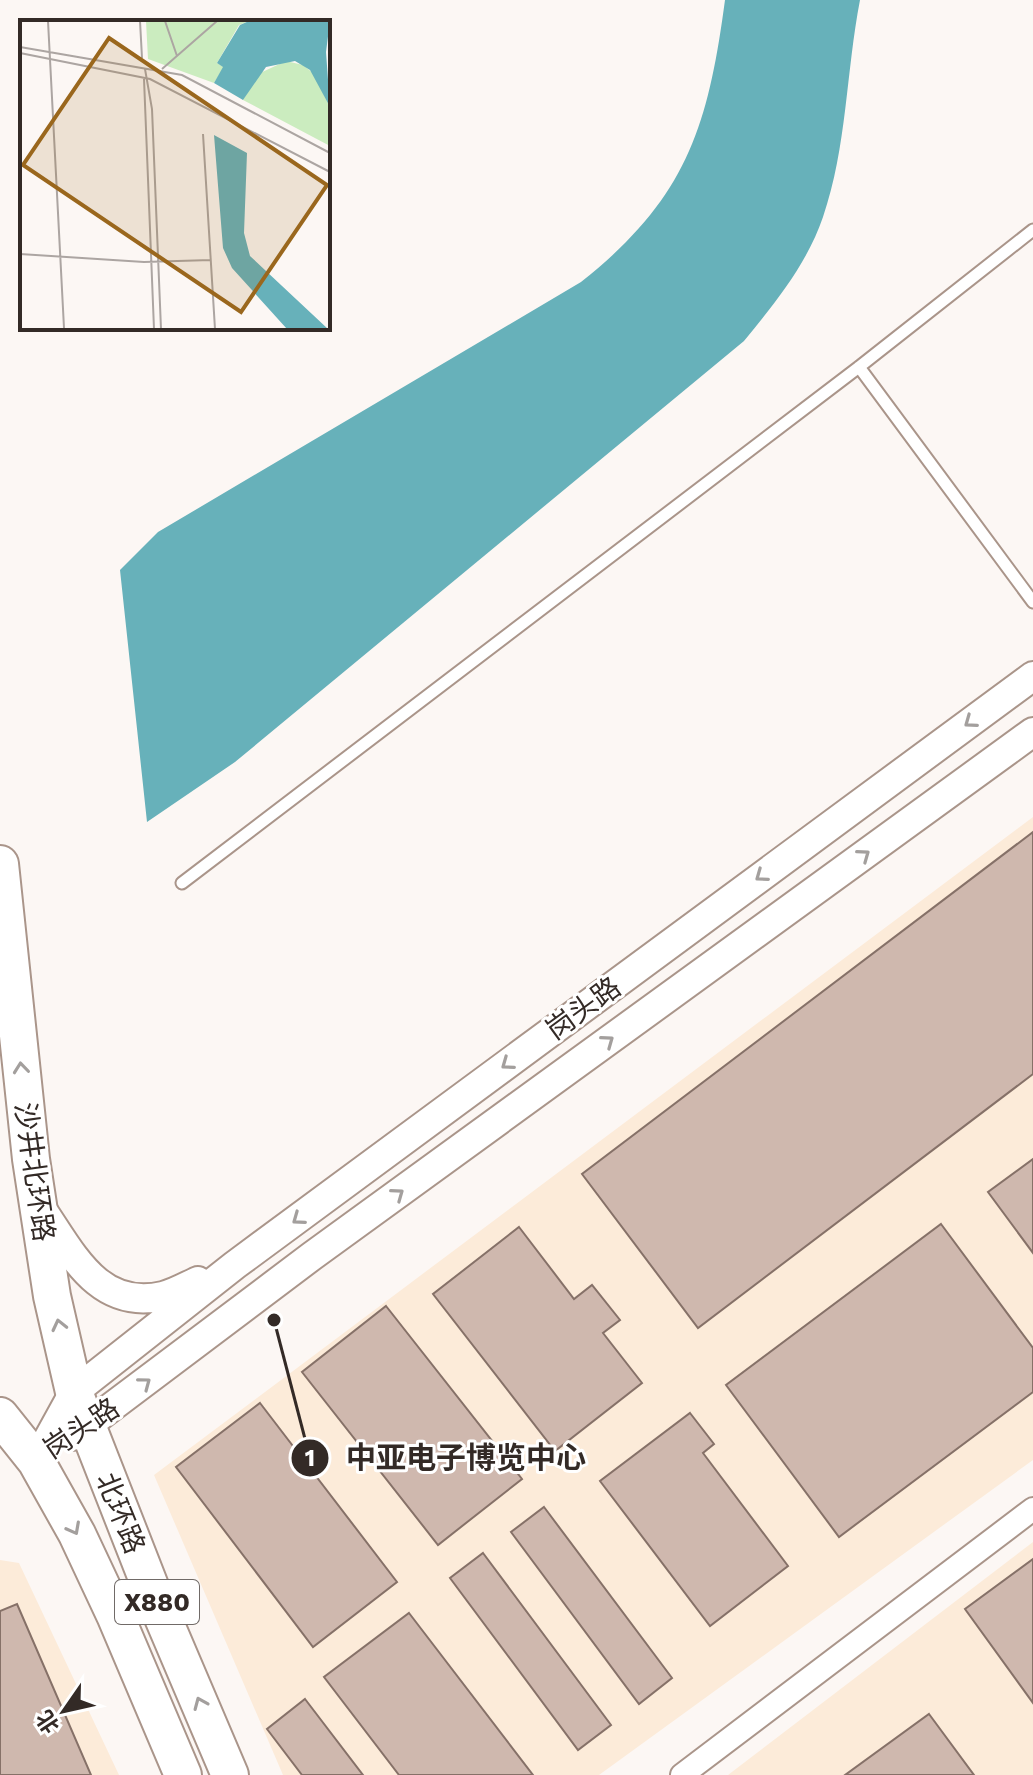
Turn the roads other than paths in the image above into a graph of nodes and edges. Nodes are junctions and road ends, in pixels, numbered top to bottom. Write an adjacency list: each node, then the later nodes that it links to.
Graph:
1 (1033, 230): 2 (lane)
2 (859, 367): 3 (lane); 7 (lane)
3 (1033, 602)
4 (1033, 676): 9 (street, 岗头路, one-way to 9)
5 (1033, 732): 12 (street, 岗头路, one-way to 5)
6 (0, 864): 8 (main road, 沙井北环路 / X880, one-way to 6)
7 (182, 883)
8 (37, 1202): 9 (street); 10 (main road, 沙井北环路 / X880, one-way to 8)
9 (235, 1265): 10 (street, 岗头路)
10 (74, 1392): 12 (main road, 沙井北环路 / X880); 13 (street, 岗头路)
11 (0, 1416): 13 (main road, X880)
12 (87, 1427): 13 (street, 岗头路); 16 (main road, 北环路 / X880, one-way to 12)
13 (36, 1461): 15 (main road, 北环路 / X880, one-way to 15)
14 (1033, 1509): 17 (street)
15 (183, 1775)
16 (230, 1775)
17 (682, 1775)

